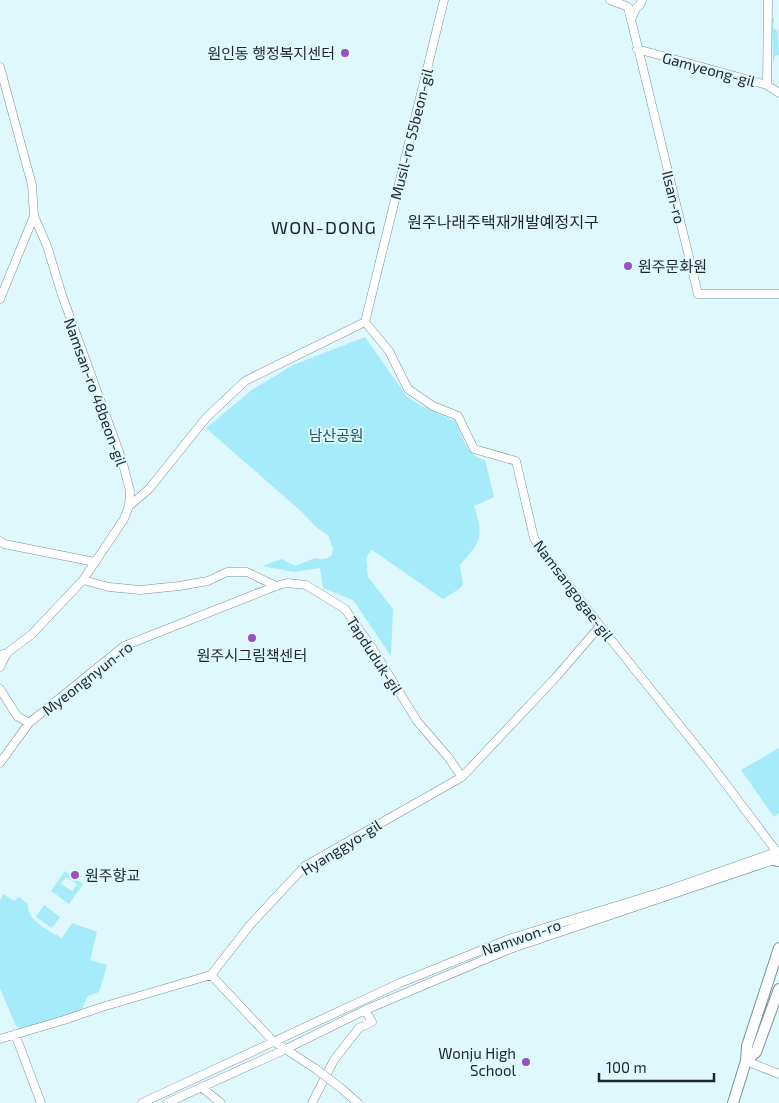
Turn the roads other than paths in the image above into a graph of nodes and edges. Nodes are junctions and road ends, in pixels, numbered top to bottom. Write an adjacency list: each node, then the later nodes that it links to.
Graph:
1 (444, 0): 12 (street, Musil-ro 55beon-gil)
2 (610, 0): 4 (street)
3 (768, 0): 7 (street)
4 (635, 3): 5 (street, Ilsan-ro)
5 (637, 49): 7 (street, Gamyeong-gil); 10 (street, Ilsan-ro)
6 (0, 67): 9 (street)
7 (768, 85): 8 (street, Gamyeong-gil)
8 (779, 93)
9 (34, 216): 11 (street); 13 (street, Namsan-ro 48beon-gil)
10 (779, 294)
11 (0, 299)
12 (365, 322): 13 (street); 18 (street, Namsangogae-gil)
13 (129, 506): 15 (street)
14 (0, 541): 15 (street)
15 (95, 562): 16 (street)
16 (83, 580): 17 (street, Tapduduk-gil); 19 (street)
17 (276, 586): 22 (street, Myeongnyun-ro); 24 (street, Tapduduk-gil)
18 (600, 626): 24 (street, Hyanggyo-gil); 25 (street, Namsangogae-gil)
19 (4, 654): 20 (street)
20 (0, 667)
21 (0, 689): 22 (street)
22 (29, 723): 23 (street, Myeongnyun-ro)
23 (0, 762)
24 (462, 777): 27 (street, Hyanggyo-gil)
25 (778, 856): 29 (street, Namwon-ro); 32 (street, Namwon-ro)
26 (779, 948): 34 (main road)
27 (212, 975): 30 (street); 32 (street)
28 (779, 989): 34 (main road)
29 (366, 1010): 33 (street, Namwon-ro); 41 (street)
30 (15, 1034): 31 (street); 37 (street)
31 (0, 1039)
32 (273, 1041): 33 (street); 38 (street, Namwon-ro)
33 (284, 1050): 36 (street, Namwon-ro); 42 (street, bridge)
34 (746, 1061): 35 (street); 43 (main road)
35 (779, 1074)
36 (201, 1087): 39 (street, Namwon-ro); 40 (street)
37 (41, 1103)
38 (142, 1103)
39 (167, 1103)
40 (221, 1103)
41 (312, 1103)
42 (358, 1103)
43 (733, 1103)

